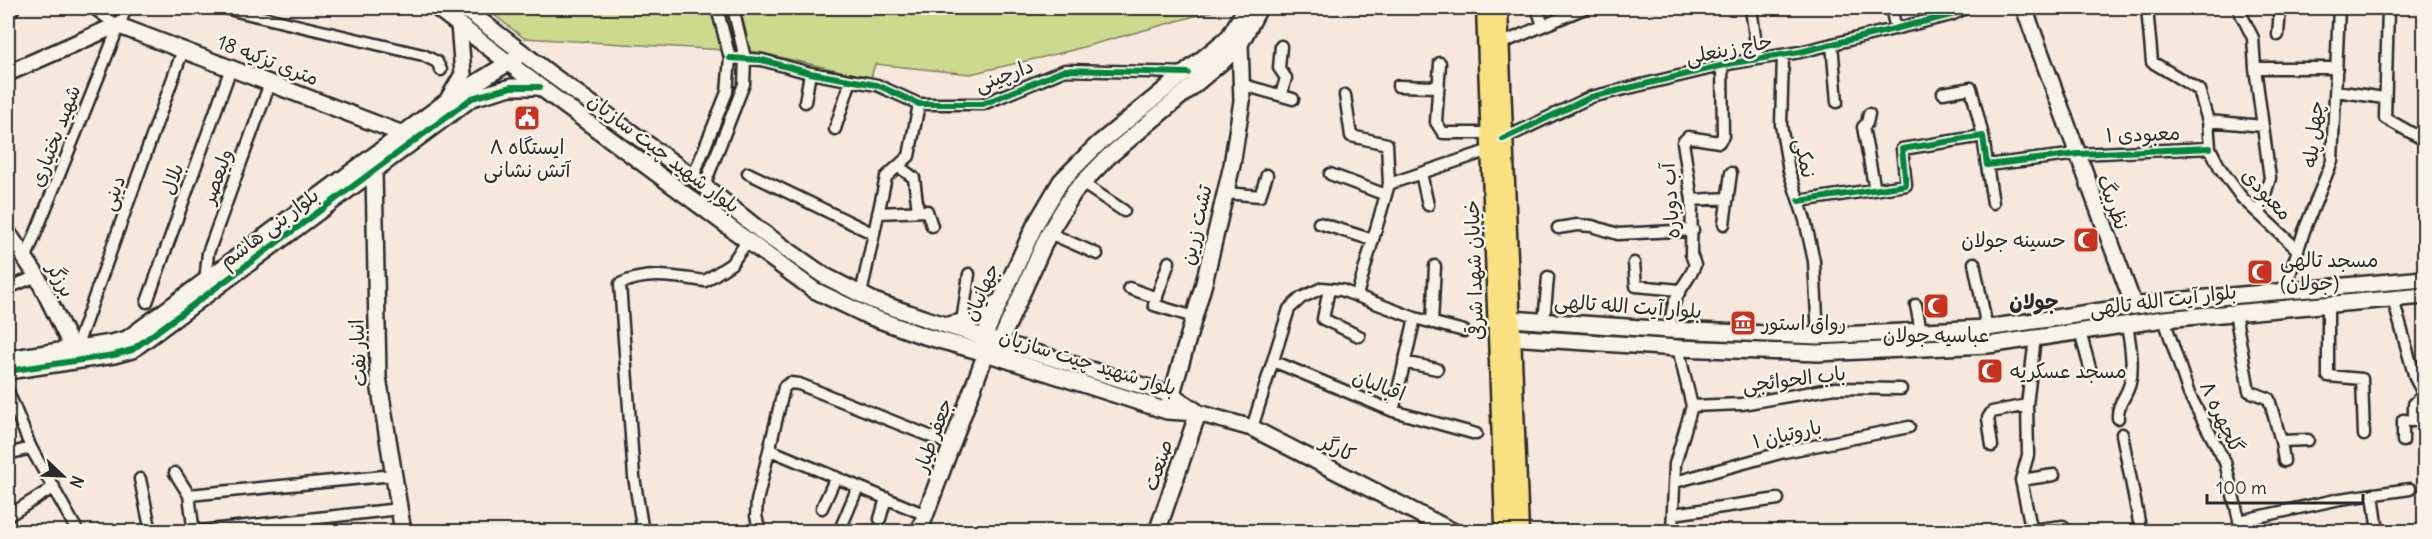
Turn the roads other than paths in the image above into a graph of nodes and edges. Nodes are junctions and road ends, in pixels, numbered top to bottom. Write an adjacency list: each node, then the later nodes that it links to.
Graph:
1 (14, 8): 24 (street)
2 (93, 8): 26 (street)
3 (126, 8): 26 (street, شهید بختیاری)
4 (231, 8): 46 (street)
5 (437, 8): 25 (main road, بلوار شهید چیت سازیان)
6 (464, 8): 35 (main road, بلوار شهید چیت سازیان)
7 (717, 8): 37 (street)
8 (733, 8): 38 (street)
9 (1246, 8): 30 (main road)
10 (1259, 8): 30 (main road)
11 (1485, 8): 73 (main road, خیابان شهدا شرقی)
12 (1499, 8): 31 (main road, خیابان شهدا شرقی)
13 (1751, 8): 39 (street)
14 (1891, 8): 28 (street)
15 (1966, 8): 28 (street, حاج زینعلی)
16 (2024, 8): 75 (main road, نظربیگ)
17 (2147, 8): 67 (street, معبودی)
18 (2238, 8): 44 (street)
19 (2280, 8): 29 (street)
20 (2339, 8): 45 (street, چهل پله)
21 (2388, 8): 60 (street)
22 (1577, 9): 27 (street)
23 (1538, 11): 27 (street)
24 (8, 16)
25 (459, 24): 40 (main road, بلوار شهید چیت سازیان); 62 (main road, بلوار بنی هاشم)
26 (117, 25): 34 (main road, 18 متری تزکیه); 49 (main road); 112 (street, شهید بختیاری)
27 (1543, 25): 31 (street)
28 (1896, 29): 32 (street, حاج زینعلی)
29 (2278, 35)
30 (1234, 40): 48 (main road, جهانیان); 52 (main road, تشت زرین); 85 (main road, جهانیان)
31 (1500, 44): 73 (main road, خیابان شهدا شرقی)
32 (1832, 44): 36 (street, حاج زینعلی); 64 (street)
33 (1281, 46): 59 (street)
34 (183, 50): 43 (main road, 18 متری تزکیه); 160 (street, دینی)
35 (524, 54): 40 (main road); 84 (main road, بلوار شهید چیت سازیان)
36 (1783, 56): 39 (street, حاج زینعلی); 92 (street, نمکی)
37 (730, 58): 38 (street, دارچینی); 84 (street)
38 (745, 58): 47 (street, دارچینی); 84 (street)
39 (1758, 59): 42 (street, حاج زینعلی)
40 (509, 63): 54 (main road, بلوار شهید چیت سازیان); 62 (main road)
41 (1440, 63): 55 (street)
42 (1722, 65): 73 (street, حاج زینعلی); 91 (street, آب دوباره)
43 (231, 68): 51 (main road, 18 متری تزکیه); 133 (street, بلال)
44 (2254, 68): 45 (street); 68 (street)
45 (2337, 68): 56 (street, چهل پله)
46 (441, 70)
47 (810, 73): 50 (street, دارچینی); 63 (street)
48 (1188, 73): 65 (street, دارچینی); 127 (main road, جهانیان)
49 (9, 76)
50 (851, 80): 65 (street, دارچینی); 69 (street)
51 (270, 83): 71 (main road, 18 متری تزکیه); 121 (street, ولیعصر)
52 (1240, 84): 59 (street); 88 (main road, تشت زرین)
53 (1398, 86): 55 (street)
54 (540, 87): 71 (main road, بلوار بنی هاشم); 109 (main road, بلوار شهید چیت سازیان)
55 (1438, 87): 73 (street)
56 (2336, 91): 60 (street); 110 (street, چهل پله)
57 (1943, 93): 70 (street)
58 (1345, 95): 86 (street)
59 (1281, 96): 61 (street)
60 (2384, 98): 72 (street)
61 (1293, 99)
62 (447, 101): 71 (main road, بلوار بنی هاشم)
63 (805, 102)
64 (1837, 102)
65 (919, 104): 78 (street)
66 (1869, 114): 87 (street)
67 (2208, 121): 68 (street); 74 (street, معبودی)
68 (2263, 126): 98 (street)
69 (835, 129)
70 (1983, 136): 76 (street); 87 (street)
71 (407, 139): 77 (main road, بلوار بنی هاشم)
72 (2424, 140)
73 (1494, 141): 80 (street, حاج زینعلی); 140 (main road, خیابان شهدا شرقی); 223 (main road, خیابان شهدا شرقی)
74 (2210, 148): 75 (street, معبودی ۱); 98 (street, معبودی)
75 (2078, 153): 76 (street, معبودی ۱); 136 (main road, نظربیگ)
76 (1987, 165): 93 (street)
77 (370, 166): 121 (main road, بلوار بنی هاشم); 162 (main road, بلوار بنی هاشم); 193 (main road, انبار نفت)
78 (898, 166): 95 (street); 97 (street)
79 (748, 173): 107 (street)
80 (1421, 173): 86 (street, حاج زینعلی); 94 (street)
81 (1731, 173): 90 (street)
82 (1330, 174): 89 (street)
83 (1267, 175): 88 (street)
84 (699, 182): 104 (main road, بلوار شهید چیت سازیان)
85 (1082, 183): 96 (street); 106 (main road, جهانیان)
86 (1389, 184): 89 (street)
87 (1875, 190): 92 (street)
88 (1226, 193): 138 (main road, تشت زرین)
89 (1386, 195): 108 (street)
90 (1728, 198): 91 (street); 100 (street)
91 (1692, 200): 103 (street, آب دوباره)
92 (1799, 201): 154 (street, نمکی)
93 (1993, 203)
94 (1428, 205)
95 (918, 211): 97 (street); 101 (street)
96 (1124, 211)
97 (878, 213): 107 (street)
98 (2259, 214): 110 (street, معبودی)
99 (1319, 223): 108 (street)
100 (1724, 224)
101 (932, 226)
102 (1558, 228): 103 (street)
103 (1693, 230): 125 (street, آب دوباره)
104 (762, 232): 109 (main road); 126 (main road, بلوار شهید چیت سازیان)
105 (8, 233): 112 (main road, برزگر)
106 (1049, 233): 111 (street); 157 (main road, جهانیان)
107 (874, 234): 126 (street)
108 (1373, 240): 128 (street)
109 (750, 243): 161 (main road, بلوار شهید چیت سازیان); 217 (street)
110 (2298, 250): 132 (street, چهل پله)
111 (1097, 254)
112 (26, 260): 118 (main road, برزگر)
113 (1169, 262): 129 (street)
114 (1634, 263): 125 (street)
115 (1974, 263): 147 (street)
116 (1435, 266): 144 (street)
117 (969, 274): 142 (street)
118 (37, 276): 122 (street); 160 (main road, برزگر)
119 (1548, 278): 143 (street)
120 (2424, 279): 132 (main road, بلوار آیت الله تالهی)
121 (204, 282): 160 (main road, بلوار بنی هاشم)
122 (8, 288)
123 (1129, 288): 129 (street)
124 (1329, 289): 128 (street); 152 (street); 163 (street)
125 (1680, 290): 148 (street, آب دوباره)
126 (861, 294): 146 (main road, بلوار شهید چیت سازیان)
127 (1004, 294): 142 (main road); 155 (main road, جهانیان)
128 (1357, 295): 139 (street)
129 (1157, 297): 138 (street)
130 (2424, 297): 131 (main road, بلوار آیت الله تالهی)
131 (2393, 299): 134 (main road, بلوار آیت الله تالهی); 170 (street)
132 (2285, 300): 134 (main road, بلوار آیت الله تالهی); 136 (main road, بلوار آیت الله تالهی); 137 (main road, بلوار آیت الله تالهی)
133 (147, 302)
134 (2328, 304): 181 (street)
135 (1916, 305): 150 (street)
136 (2134, 306): 147 (main road, بلوار آیت الله تالهی)
137 (2235, 313): 141 (main road, بلوار آیت الله تالهی); 183 (street)
138 (1194, 317): 169 (main road, تشت زرین)
139 (1415, 318): 144 (street); 164 (street)
140 (1510, 319): 143 (main road, بلوار آیت الله تالهی); 153 (main road, خیابان شهدا شرقی)
141 (2164, 319): 145 (main road, بلوار آیت الله تالهی); 212 (street, گلچهره ۸)
142 (962, 322): 146 (main road)
143 (1544, 322): 148 (main road, بلوار آیت الله تالهی)
144 (1432, 323): 149 (street)
145 (2127, 325): 151 (main road, بلوار آیت الله تالهی); 176 (street)
146 (946, 326): 155 (main road, بلوار شهید چیت سازیان)
147 (1987, 328): 150 (main road, بلوار آیت الله تالهی); 158 (main road)
148 (1670, 330): 154 (main road, بلوار آیت الله تالهی); 159 (main road)
149 (1464, 331)
150 (1921, 332): 154 (main road, بلوار آیت الله تالهی)
151 (2080, 332): 156 (main road, بلوار آیت الله تالهی); 165 (street)
152 (1359, 336)
153 (1511, 336): 159 (main road, بلوار آیت الله تالهی); 224 (main road, خیابان شهدا شرقی)
154 (1818, 336)
155 (984, 337): 157 (main road, بلوار شهید چیت سازیان); 161 (main road, جهانیان)
156 (2036, 338): 158 (main road, بلوار آیت الله تالهی); 171 (street)
157 (1000, 342): 161 (main road, جهانیان); 169 (main road, بلوار شهید چیت سازیان)
158 (1988, 345): 159 (main road, بلوار آیت الله تالهی)
159 (1678, 348): 172 (street)
160 (74, 349): 162 (main road, بلوار بنی هاشم)
161 (986, 353): 173 (main road, بلوار شهید چیت سازیان); 185 (main road, جعفر طیار)
162 (8, 361)
163 (1273, 361): 174 (street, اقبالیان); 178 (street)
164 (1404, 362): 166 (street); 174 (street)
165 (2090, 368)
166 (1437, 369)
167 (1901, 389): 172 (street, باب الحوائجی)
168 (8, 391): 187 (street)
169 (1172, 395): 173 (main road, تشت زرین); 175 (main road, بلوار شهید چیت سازیان)
170 (2424, 395): 184 (street)
171 (2027, 405): 186 (street); 196 (street)
172 (1692, 406): 197 (street)
173 (1167, 411): 175 (main road, بلوار شهید چیت سازیان)
174 (1393, 411): 179 (street, اقبالیان)
175 (1198, 413): 178 (main road, کارگر); 221 (main road, صنعت)
176 (2118, 418)
177 (1909, 427): 197 (street, ۱ باروتیان)
178 (1252, 428): 222 (main road, کارگر)
179 (1476, 434)
180 (2122, 434): 227 (street)
181 (2364, 435)
182 (2308, 440): 183 (street)
183 (2281, 441): 190 (street)
184 (2403, 441)
185 (952, 445): 188 (street); 208 (main road, جعفر طیار)
186 (1992, 446)
187 (31, 448): 189 (street); 199 (street)
188 (770, 450): 194 (street); 218 (street)
189 (8, 454)
190 (2284, 461)
191 (175, 473): 202 (street)
192 (2054, 475): 196 (street)
193 (394, 476): 202 (street); 206 (main road, انبار نفت)
194 (836, 477): 198 (street); 205 (street)
195 (140, 479): 215 (street)
196 (2021, 480): 226 (street)
197 (1675, 482): 207 (street)
198 (858, 486): 203 (street); 219 (street)
199 (54, 487): 209 (street); 214 (street)
200 (2410, 489): 201 (street)
201 (2373, 494): 212 (street); 228 (street)
202 (189, 495): 213 (street)
203 (886, 498): 208 (street); 210 (street)
204 (1778, 499): 207 (street)
205 (822, 508)
206 (399, 509): 213 (street); 216 (main road, انبار نفت)
207 (1673, 514): 225 (street)
208 (926, 515): 220 (main road, جعفر طیار)
209 (8, 516)
210 (879, 519)
211 (2063, 526): 226 (street)
212 (2240, 526)
213 (193, 529)
214 (78, 531)
215 (151, 531)
216 (403, 531)
217 (643, 531)
218 (760, 531)
219 (839, 531)
220 (920, 531)
221 (1157, 531)
222 (1454, 531)
223 (1502, 531)
224 (1520, 531)
225 (1672, 531)
226 (2031, 531)
227 (2141, 531)
228 (2378, 531)

